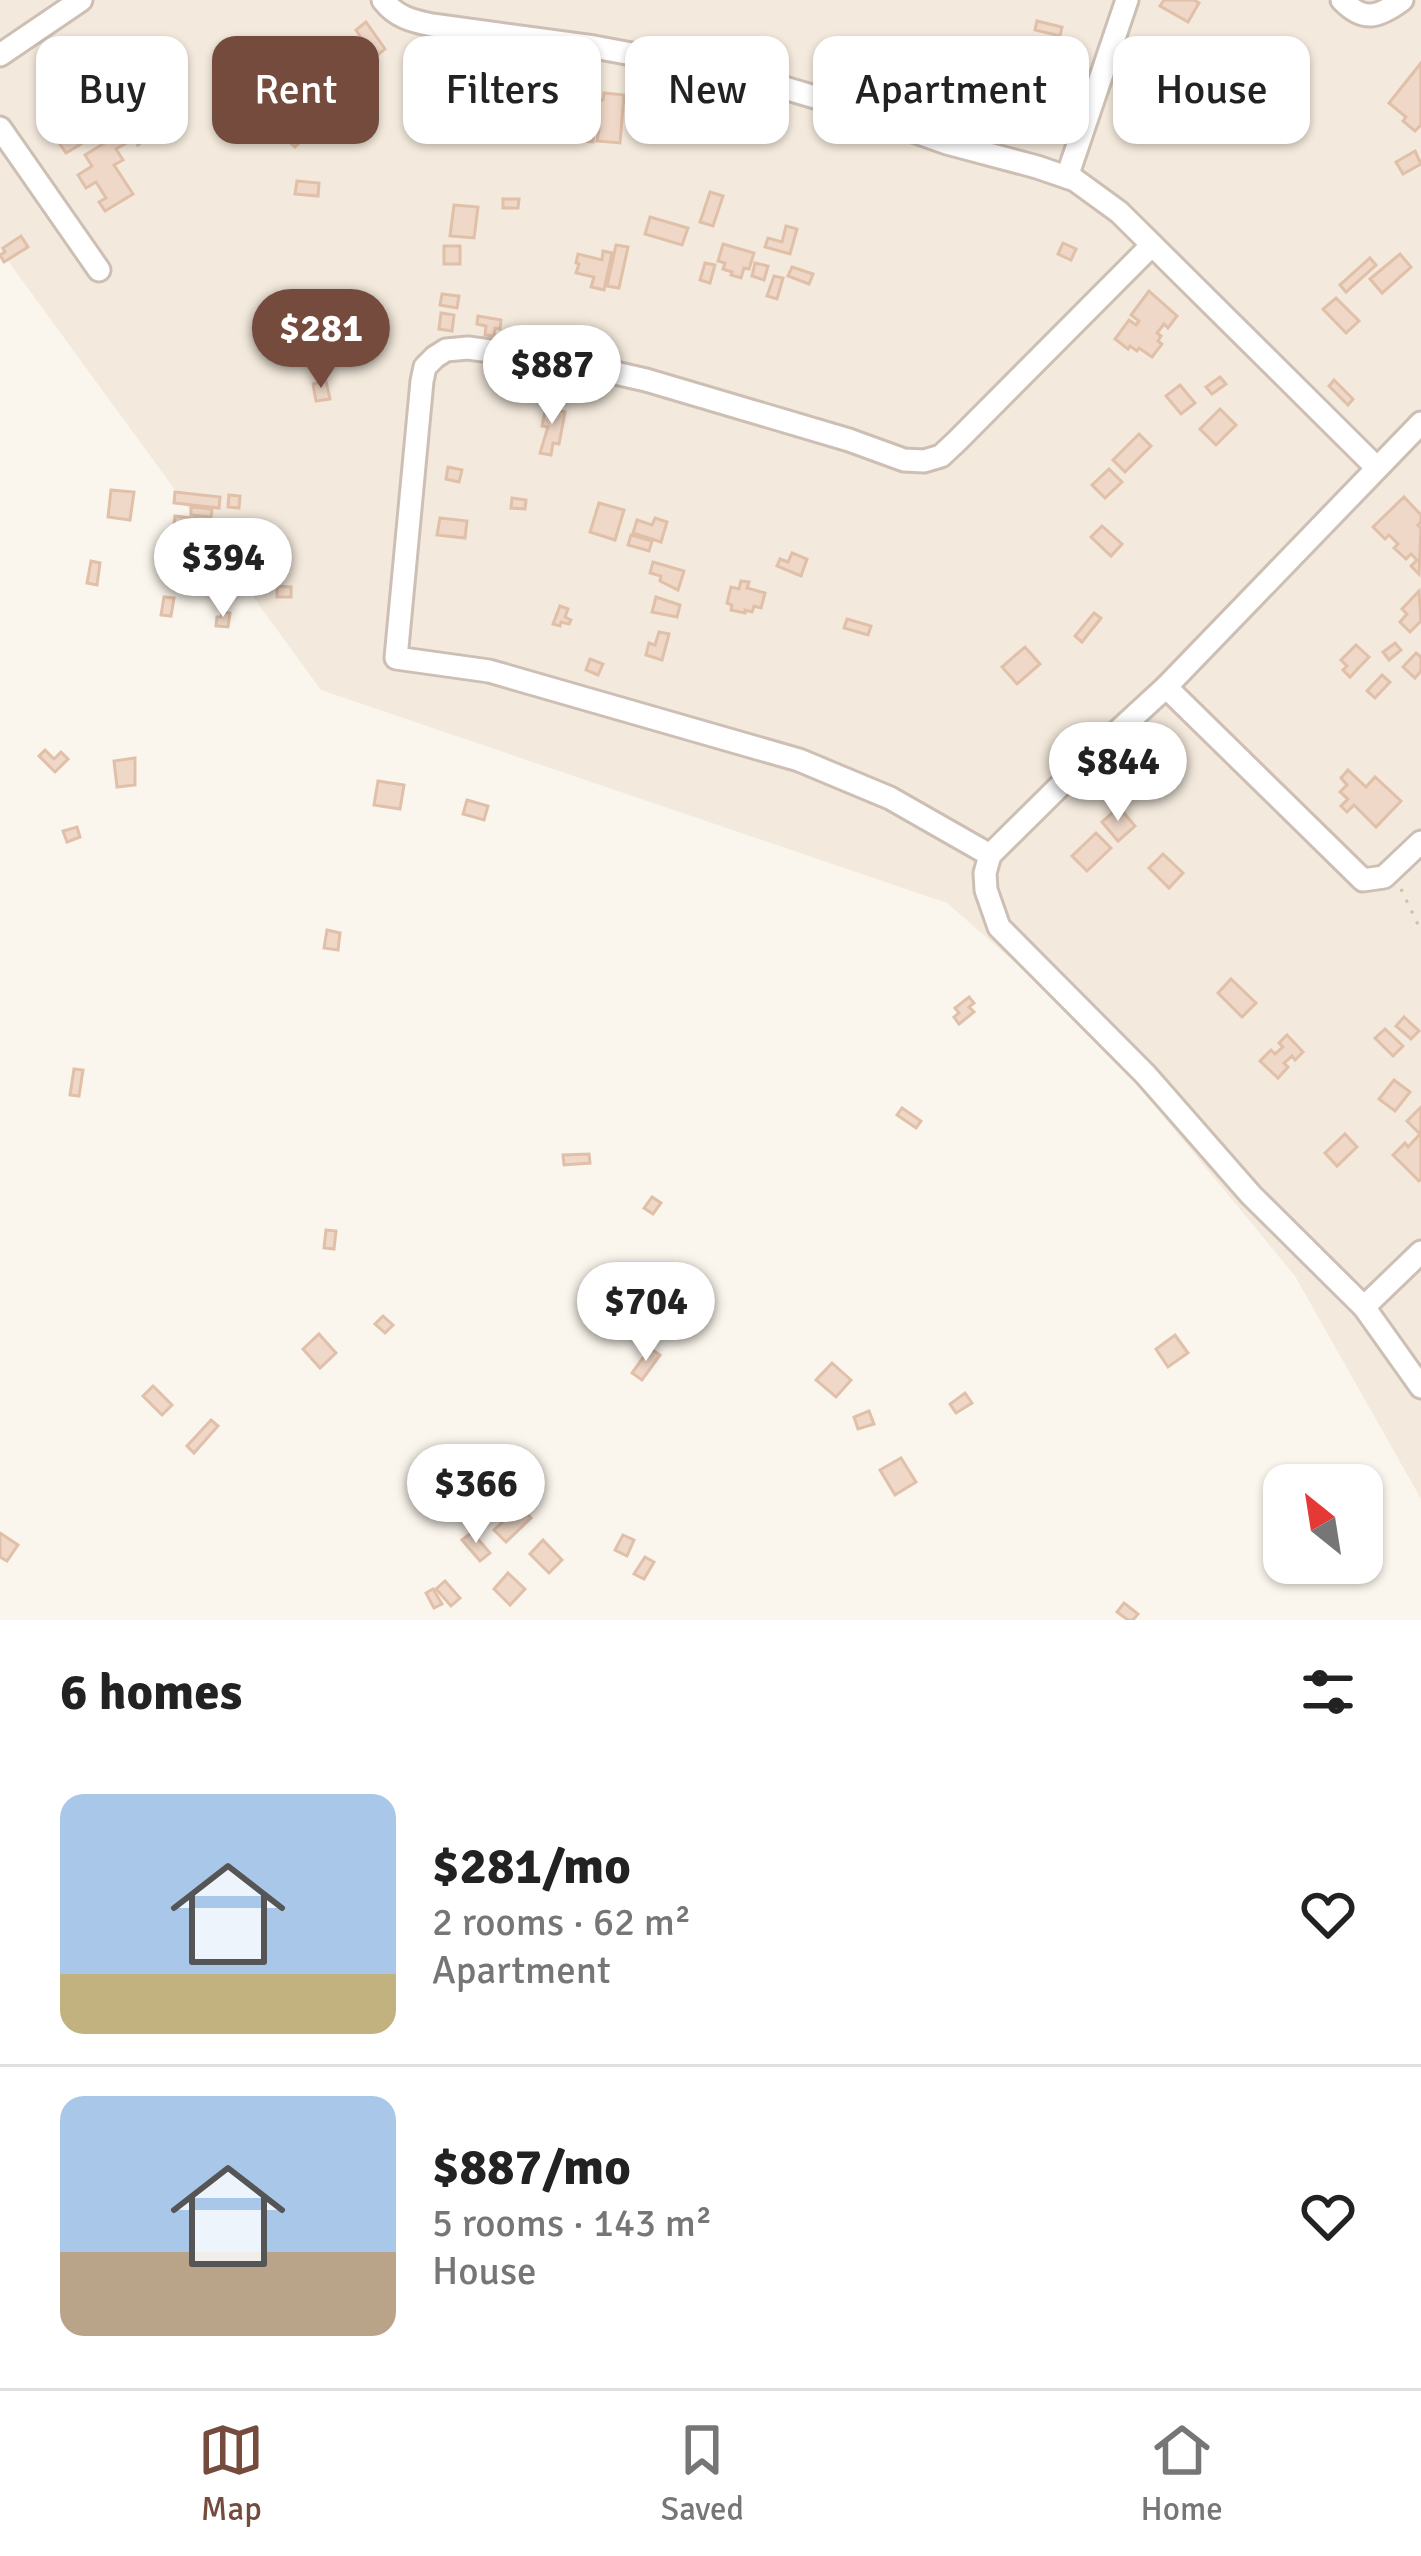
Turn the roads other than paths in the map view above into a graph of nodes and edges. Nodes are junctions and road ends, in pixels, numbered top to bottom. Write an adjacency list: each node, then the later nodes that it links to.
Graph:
1 (81, 0): 6 (street)
2 (383, 0): 8 (street)
3 (1126, 0): 8 (street)
4 (1342, 0): 5 (street)
5 (1402, 0)
6 (0, 55)
7 (0, 128): 10 (street)
8 (1067, 177): 9 (street)
9 (1152, 245): 12 (street); 15 (street)
10 (99, 270)
11 (1421, 424): 12 (street)
12 (1376, 467): 13 (street)
13 (1166, 687): 14 (street); 15 (street)
14 (1421, 842)
15 (990, 855): 17 (street)
16 (1421, 1252): 17 (street)
17 (1364, 1306): 18 (street)
18 (1421, 1387)

